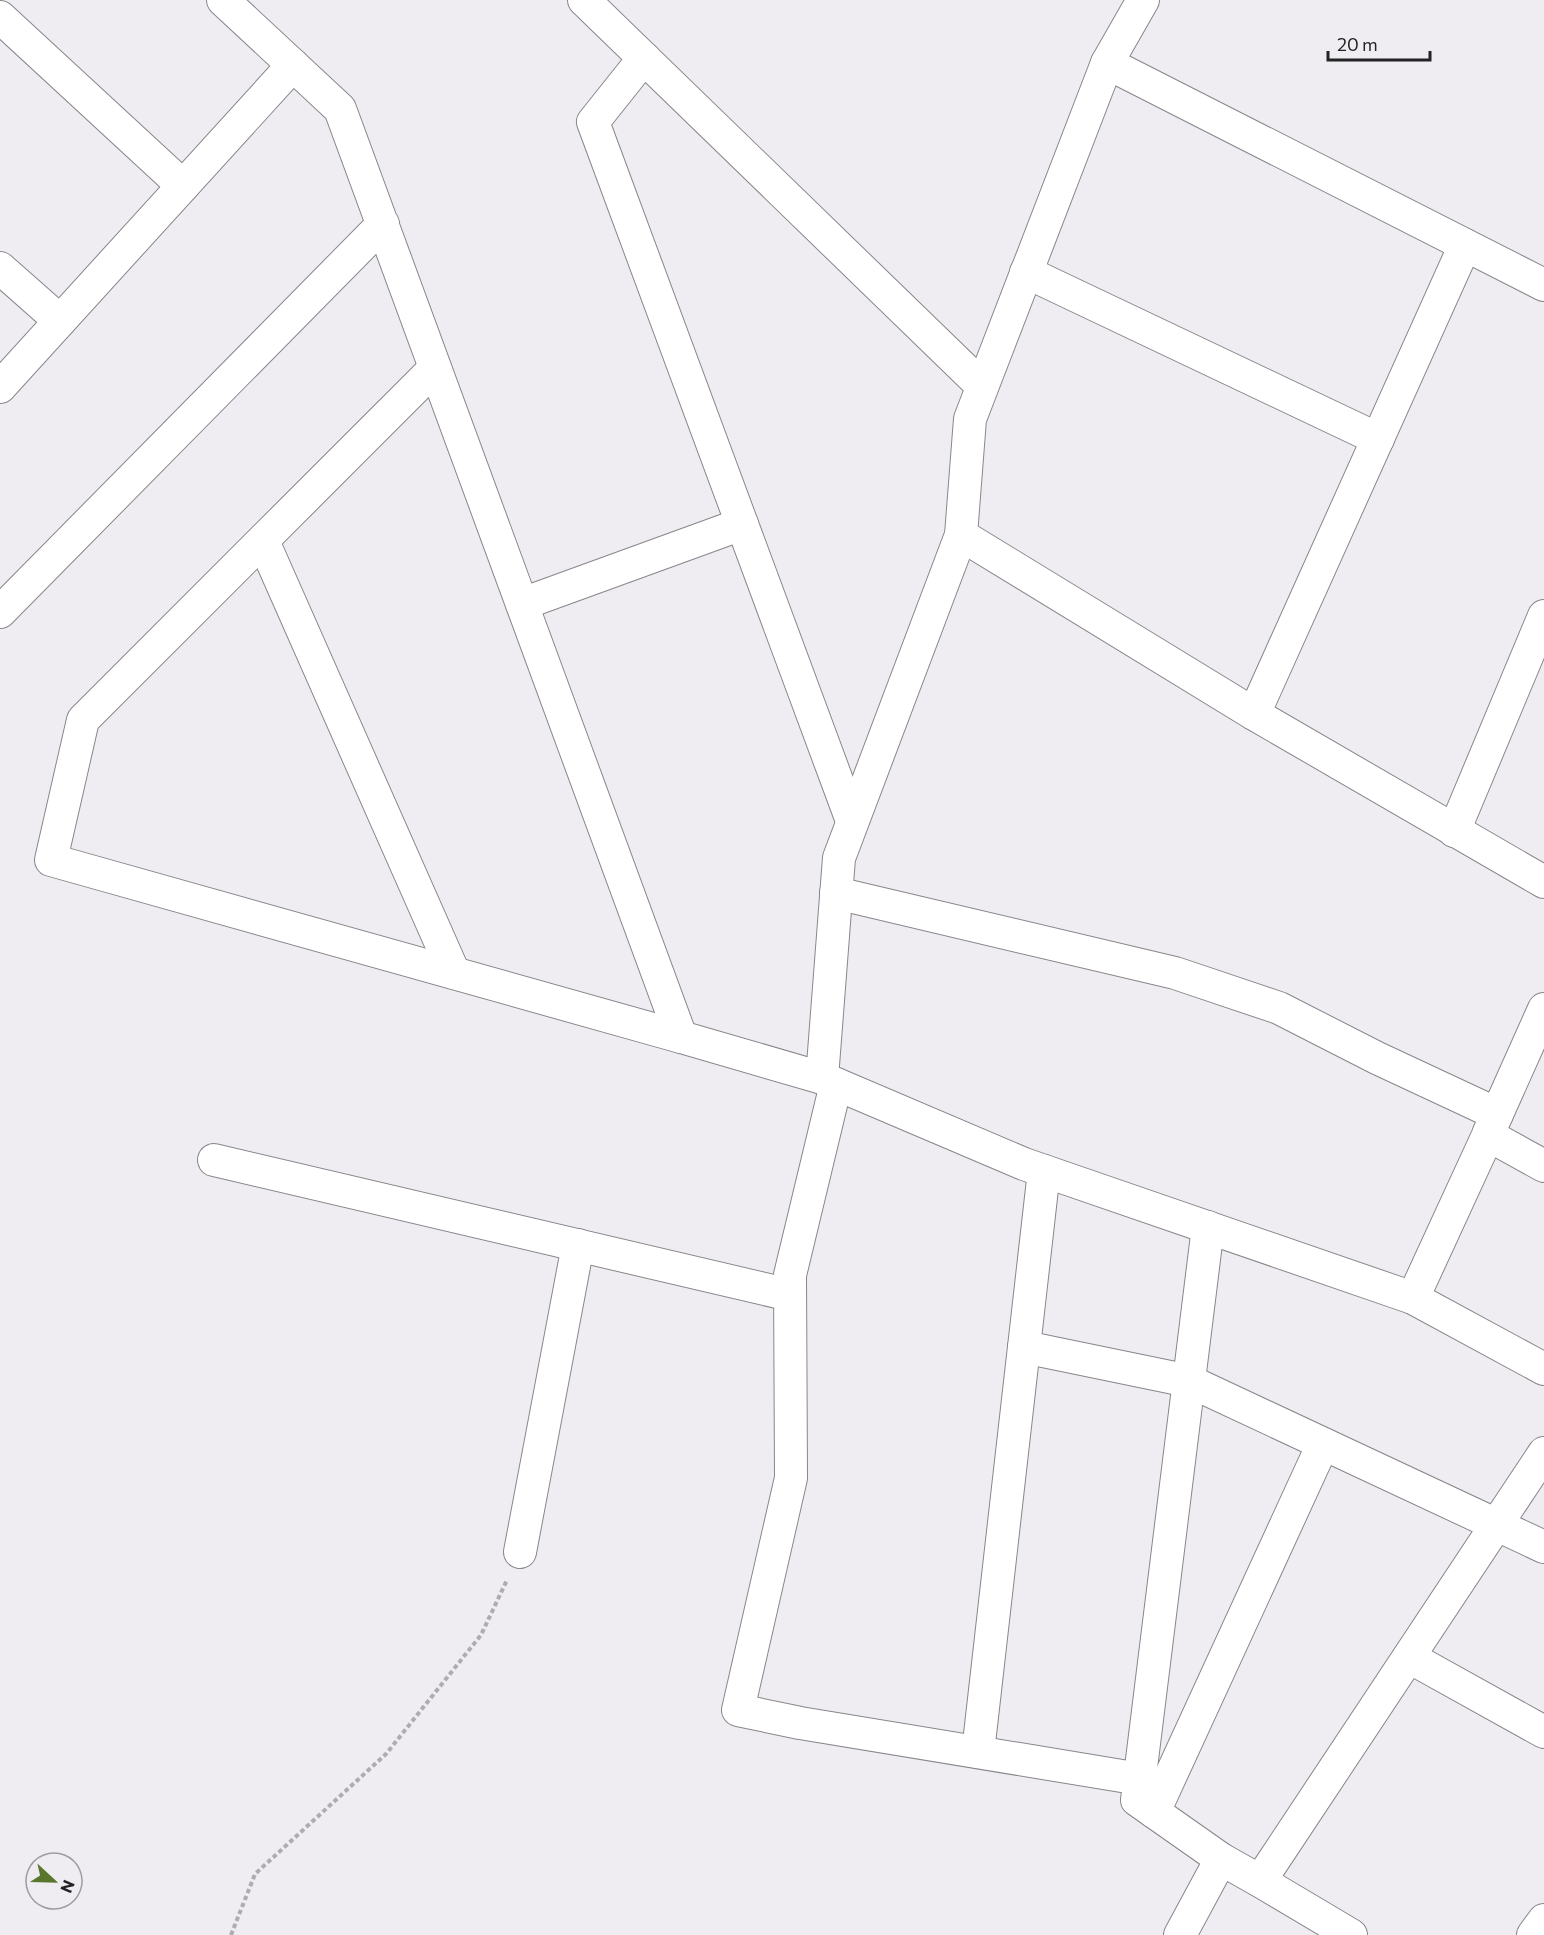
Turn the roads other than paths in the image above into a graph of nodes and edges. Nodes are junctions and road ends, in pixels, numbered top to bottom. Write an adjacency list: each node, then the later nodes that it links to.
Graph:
1 (223, 0): 7 (street)
2 (584, 0): 5 (street)
3 (1143, 0): 6 (street)
4 (0, 16): 8 (street)
5 (644, 58): 16 (street); 19 (street)
6 (1107, 63): 10 (street); 12 (street)
7 (293, 65): 8 (street); 9 (street)
8 (183, 186): 14 (street)
9 (383, 224): 15 (street); 23 (street)
10 (1465, 245): 13 (street); 18 (street)
11 (0, 268): 14 (street)
12 (1026, 272): 16 (street); 18 (street)
13 (1544, 285)
14 (60, 321): 17 (street)
15 (435, 368): 21 (street); 22 (street)
16 (982, 386): 20 (street)
17 (0, 387)
18 (1378, 439): 25 (street)
19 (742, 524): 22 (street); 26 (street)
20 (961, 535): 25 (street); 26 (street)
21 (263, 541): 30 (street); 30 (street)
22 (522, 604): 32 (street)
23 (0, 612)
24 (1544, 616): 27 (street)
25 (1254, 714): 27 (street)
26 (852, 821): 29 (street)
27 (1454, 831): 28 (street)
28 (1544, 882)
29 (836, 893): 33 (street); 34 (street)
30 (454, 973): 32 (street)
31 (1544, 1010): 34 (street)
32 (681, 1036): 33 (street)
33 (829, 1081): 37 (street); 40 (street)
34 (1492, 1124): 36 (street); 41 (street)
35 (214, 1160): 39 (street)
36 (1544, 1166)
37 (1044, 1171): 38 (street); 42 (street)
38 (1208, 1227): 41 (street); 44 (street)
39 (578, 1245): 40 (street); 49 (street)
40 (790, 1295): 52 (street)
41 (1413, 1298): 43 (street)
42 (1024, 1347): 44 (street); 52 (street)
43 (1544, 1369)
44 (1189, 1381): 45 (street); 53 (street)
45 (1323, 1444): 47 (street); 54 (street)
46 (1544, 1454): 47 (street)
47 (1497, 1525): 48 (street); 50 (street)
48 (1544, 1547)
49 (520, 1552)
50 (1409, 1657): 51 (street); 56 (street)
51 (1541, 1725)
52 (978, 1752): 53 (street)
53 (1140, 1779): 54 (street)
54 (1154, 1812): 55 (street)
55 (1221, 1859): 56 (street); 58 (street)
56 (1260, 1881): 59 (street)
57 (1544, 1920): 60 (street)
58 (1180, 1935)
59 (1350, 1935)
60 (1533, 1935)

